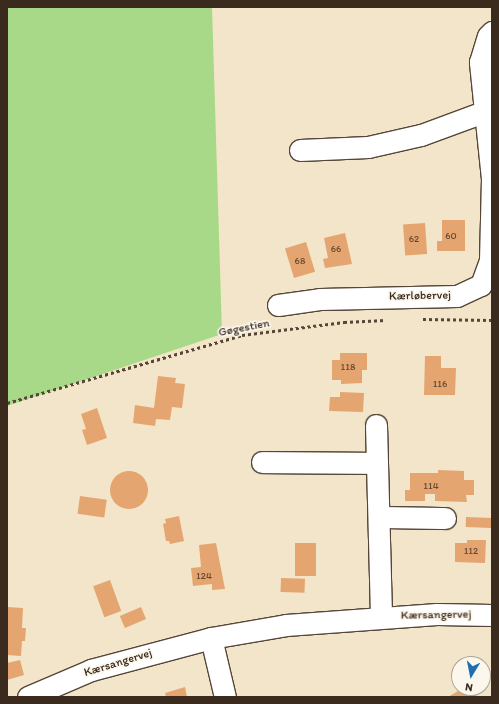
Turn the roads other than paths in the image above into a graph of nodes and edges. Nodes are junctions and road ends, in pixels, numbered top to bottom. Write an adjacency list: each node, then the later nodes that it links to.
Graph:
1 (492, 32): 2 (street, Kærløbervej)
2 (486, 111): 3 (street); 4 (street, Kærløbervej)
3 (300, 150)
4 (278, 305)
5 (376, 425): 7 (street)
6 (262, 462): 7 (street)
7 (377, 463): 8 (street)
8 (378, 517): 9 (street); 11 (street)
9 (445, 518)
10 (492, 615): 11 (street, Kærsangervej)
11 (381, 617): 12 (street, Kærsangervej)
12 (211, 638): 13 (street, Kærsangervej); 14 (street)
13 (28, 697)
14 (225, 697)

